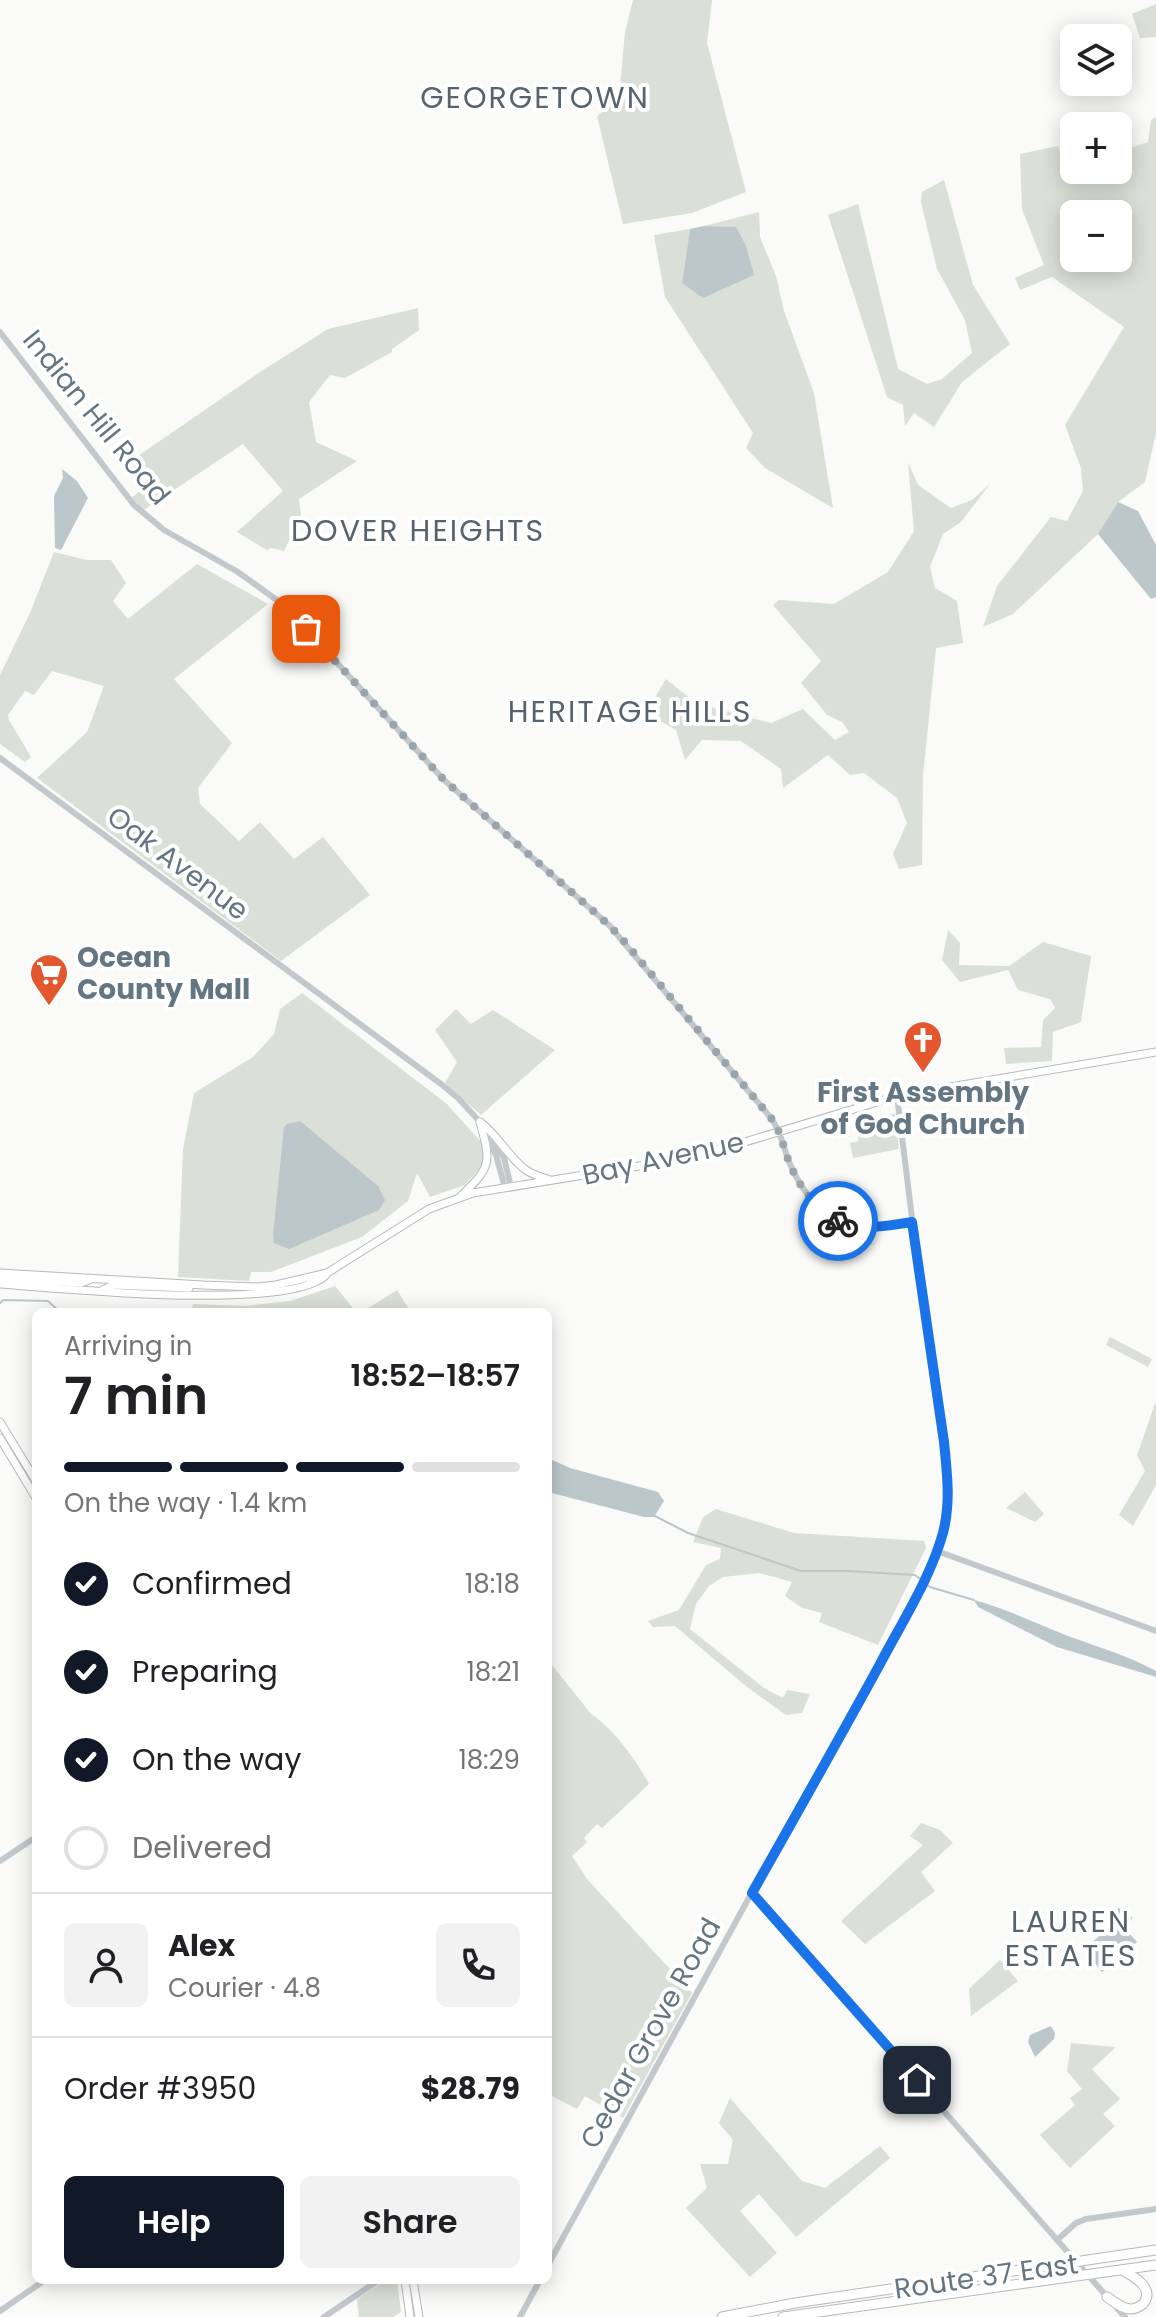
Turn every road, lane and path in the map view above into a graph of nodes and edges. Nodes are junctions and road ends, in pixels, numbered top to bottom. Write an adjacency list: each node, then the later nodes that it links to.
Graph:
1 (0, 332): 6 (street, Indian Hill Road)
2 (0, 758): 5 (street, Oak Avenue)
3 (1156, 1052): 4 (main road, Bay Avenue)
4 (897, 1096): 6 (main road, Bay Avenue); 10 (street, Cedar Grove Road)
5 (480, 1122): 7 (main road); 8 (street, Oak Avenue); 9 (main road)
6 (780, 1131): 7 (main road, Bay Avenue); 10 (street, Indian Hill Road)
7 (553, 1181): 8 (main road, Bay Avenue)
8 (508, 1188): 9 (main road, Bay Avenue)
9 (459, 1197): 11 (main road, Bay Avenue)
10 (912, 1222): 20 (street, Cedar Grove Road)
11 (327, 1273): 14 (main road, Bay Avenue); 14 (main road, Bay Avenue)
12 (91, 1279): 13 (main road, Bay Avenue); 14 (main road, Bay Avenue); 15 (main road)
13 (0, 1281): 15 (main road)
14 (113, 1285): 15 (main road)
15 (103, 1290)
16 (0, 1422): 18 (main road)
17 (0, 1438): 19 (main road)
18 (32, 1474)
19 (32, 1491)
20 (937, 1551): 21 (street); 24 (street, Cedar Grove Road)
21 (1156, 1631)
22 (32, 1840): 23 (street)
23 (0, 1861)
24 (752, 1893): 26 (street); 28 (street, Cedar Grove Road)
25 (1156, 2209): 26 (street)
26 (1057, 2240): 29 (street)
27 (1156, 2250): 29 (highway, Route 37 East)
28 (552, 2258)
29 (1077, 2263): 32 (street); 44 (highway, Route 37 East)
30 (1156, 2265): 31 (highway, Route 37 East)
31 (1122, 2270): 32 (highway, Route 37 East); 38 (highway)
32 (1088, 2275): 38 (street); 45 (highway, Route 37 East)
33 (39, 2284): 39 (street)
34 (373, 2284): 40 (street)
35 (406, 2284): 41 (main road)
36 (414, 2284): 42 (main road)
37 (538, 2284): 43 (street)
38 (1107, 2297): 46 (street)
39 (0, 2311)
40 (324, 2317)
41 (410, 2317)
42 (419, 2317)
43 (520, 2317)
44 (722, 2317)
45 (783, 2317)
46 (1125, 2317)

